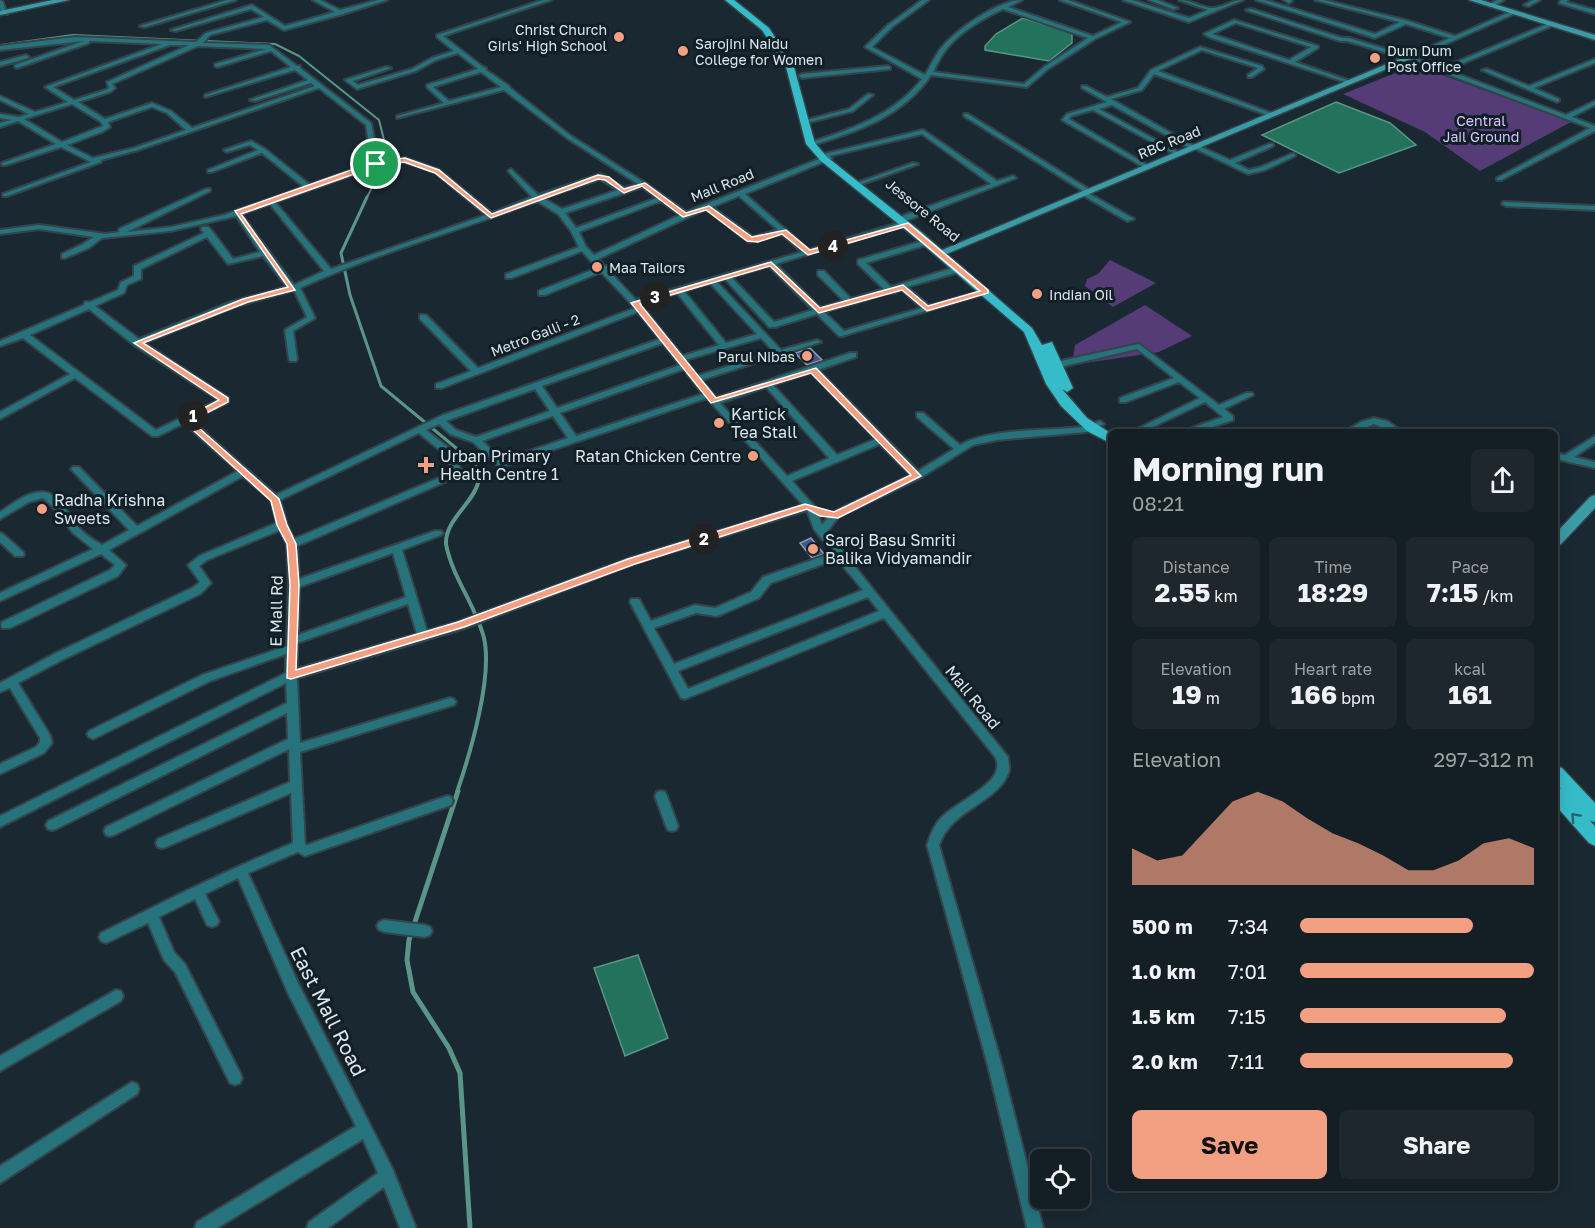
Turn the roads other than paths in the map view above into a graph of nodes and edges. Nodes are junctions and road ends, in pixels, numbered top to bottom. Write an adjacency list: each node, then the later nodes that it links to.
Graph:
1 (62, 0): 38 (street)
2 (233, 0): 30 (street)
3 (316, 0): 39 (street)
4 (380, 0): 39 (street)
5 (528, 0): 26 (street)
6 (548, 0): 26 (street)
7 (729, 0): 42 (main road, Jessore Road)
8 (734, 0): 42 (main road)
9 (739, 0): 42 (main road, Jessore Road)
10 (926, 0): 71 (street)
11 (1019, 0): 31 (street)
12 (1063, 0): 47 (street)
13 (1126, 0): 34 (street)
14 (1152, 0): 32 (street)
15 (1182, 0): 34 (street)
16 (1240, 0): 34 (street)
17 (1259, 0): 27 (street)
18 (1289, 0): 27 (street)
19 (1318, 0): 43 (street)
20 (1473, 0): 28 (street)
21 (1501, 0): 28 (street)
22 (1537, 0): 29 (street)
23 (1565, 0): 33 (street)
24 (0, 2): 38 (street)
25 (1595, 2): 33 (street)
26 (535, 4): 56 (street)
27 (1279, 5): 43 (street)
28 (1491, 5): 36 (street)
29 (1527, 5)
30 (207, 6): 40 (street); 45 (street)
31 (1002, 7): 47 (street); 71 (street)
32 (1175, 8)
33 (1582, 8): 37 (street)
34 (1213, 10)
35 (1248, 10): 58 (street)
36 (1514, 12): 44 (street); 48 (street)
37 (1595, 12)
38 (4, 13)
39 (341, 13): 41 (street)
40 (220, 16): 41 (street); 46 (street)
41 (267, 18): 51 (street)
42 (760, 20): 72 (main road, Jessore Road); 107 (main road, Jessore Road)
43 (1406, 22): 48 (street)
44 (1552, 24): 49 (street); 68 (street)
45 (143, 26)
46 (174, 30)
47 (1093, 38): 71 (street)
48 (1456, 38): 58 (street)
49 (1595, 38)
50 (93, 39): 52 (street); 53 (street); 54 (street); 57 (street)
51 (202, 40): 52 (street); 55 (street); 81 (street)
52 (174, 42): 88 (street)
53 (112, 47)
54 (0, 48)
55 (272, 49): 62 (street); 64 (street)
56 (459, 51): 65 (street); 67 (street)
57 (26, 58): 61 (street); 63 (street)
58 (1409, 58): 68 (street); 75 (street, RBC Road)
59 (1595, 61): 80 (street)
60 (1290, 62): 60 (street); 75 (street)
61 (0, 64)
62 (217, 65)
63 (17, 66)
64 (298, 67): 74 (street); 83 (street)
65 (388, 68)
66 (888, 68): 72 (street)
67 (484, 69): 78 (street); 89 (street)
68 (1443, 70): 97 (street)
69 (1485, 70): 80 (street)
70 (1153, 71): 73 (street); 87 (street); 94 (street)
71 (928, 75): 107 (street)
72 (802, 76): 99 (main road, Jessore Road)
73 (1250, 76)
74 (313, 80): 76 (street); 85 (street)
75 (1350, 82): 94 (street, RBC Road)
76 (320, 86): 104 (street); 116 (street)
77 (119, 87): 81 (street)
78 (507, 87): 89 (street); 126 (street)
79 (1084, 87): 87 (street)
80 (1530, 88): 86 (street)
81 (111, 89): 88 (street)
82 (870, 95): 99 (street)
83 (207, 96)
84 (0, 98): 92 (street)
85 (253, 99)
86 (1557, 100)
87 (1109, 101): 91 (street); 109 (street)
88 (74, 102): 92 (street); 100 (street)
89 (448, 103): 96 (street)
90 (1595, 103): 97 (street)
91 (1093, 108): 112 (street); 120 (street)
92 (35, 114): 98 (street)
93 (966, 115): 131 (street)
94 (1272, 115): 109 (street, RBC Road)
95 (0, 116): 98 (street)
96 (399, 117)
97 (1567, 117): 102 (street)
98 (20, 118): 101 (street); 106 (street)
99 (810, 120): 107 (main road, Jessore Road)
100 (105, 121): 104 (street); 106 (street)
101 (0, 125)
102 (1595, 128): 124 (street)
103 (937, 129): 105 (street, Mall Road)
104 (191, 130): 114 (street)
105 (923, 132): 115 (street, Mall Road); 127 (street)
106 (62, 144): 114 (street); 119 (street)
107 (813, 144): 115 (main road, Jessore Road)
108 (1271, 145): 117 (street)
109 (1195, 147): 112 (street, RBC Road); 117 (street)
110 (226, 150): 111 (street)
111 (263, 150): 121 (street); 128 (street)
112 (1178, 154): 120 (street, RBC Road)
113 (1293, 155): 117 (street)
114 (107, 157): 133 (street)
115 (825, 157): 125 (main road, Jessore Road); 132 (street, Mall Road); 145 (main road, Jessore Road)
116 (378, 163): 128 (street); 143 (street)
117 (1229, 163)
118 (915, 164): 125 (street)
119 (4, 165)
120 (1147, 167): 131 (street, RBC Road)
121 (210, 171)
122 (511, 171): 134 (street, Mall Road)
123 (1013, 178): 127 (street, Metro Galli - 2)
124 (1499, 179)
125 (860, 183): 145 (main road, Jessore Road)
126 (643, 184): 130 (street); 135 (street)
127 (996, 184): 145 (street, Metro Galli - 2)
128 (308, 187): 136 (street)
129 (208, 190): 152 (street)
130 (624, 191): 134 (street); 140 (street)
131 (1086, 192): 144 (street); 155 (street, RBC Road)
132 (741, 194): 138 (street, Mall Road); 148 (street)
133 (5, 195)
134 (537, 198): 140 (street, Mall Road); 143 (street)
135 (662, 198): 142 (street); 147 (street)
136 (271, 201): 141 (street); 163 (street)
137 (1506, 204): 139 (street)
138 (707, 207): 142 (street, Mall Road); 148 (street)
139 (1595, 208)
140 (561, 212): 147 (street, Mall Road)
141 (237, 213): 146 (street); 156 (street)
142 (685, 215): 159 (street, Mall Road)
143 (491, 216): 163 (street)
144 (1130, 219)
145 (905, 221): 153 (main road, Jessore Road); 155 (main road, Jessore Road); 157 (street, Metro Galli - 2)
146 (200, 223): 150 (street); 152 (street)
147 (575, 231): 154 (street, Mall Road)
148 (783, 231): 157 (street)
149 (0, 232): 151 (street)
150 (209, 232): 156 (street); 175 (street)
151 (99, 236): 152 (street); 158 (street)
152 (110, 236)
153 (927, 242): 155 (main road, Jessore Road); 171 (street)
154 (583, 248): 159 (street, Mall Road); 165 (street)
155 (943, 252): 162 (main road, Jessore Road); 191 (main road, Jessore Road)
156 (265, 253): 169 (street)
157 (808, 253): 160 (street, Metro Galli - 2)
158 (66, 256)
159 (594, 258): 161 (street, Mall Road)
160 (771, 264): 166 (street, Metro Galli - 2); 178 (street)
161 (604, 268): 173 (street); 176 (street, Mall Road)
162 (959, 269): 168 (street); 172 (main road, Jessore Road)
163 (329, 272): 169 (street)
164 (821, 273): 174 (street)
165 (509, 276)
166 (726, 276): 167 (street, Metro Galli - 2); 178 (street)
167 (712, 281): 170 (street, Metro Galli - 2); 181 (street)
168 (903, 287): 171 (street); 177 (street)
169 (294, 288): 184 (street); 189 (street)
170 (679, 290): 176 (street, Metro Galli - 2); 186 (street)
171 (891, 291): 174 (street)
172 (986, 292): 177 (street); 210 (main road, Jessore Road)
173 (542, 293)
174 (850, 303): 178 (street)
175 (88, 304): 180 (street); 184 (street)
176 (638, 306): 182 (street, Mall Road); 193 (street, Metro Galli - 2)
177 (927, 309): 178 (street)
178 (819, 311)
179 (423, 317): 193 (street)
180 (24, 335): 185 (street); 194 (street)
181 (762, 335): 186 (street); 187 (street)
182 (665, 340): 190 (street, Mall Road); 197 (street)
183 (817, 342): 187 (street)
184 (137, 343): 209 (street)
185 (0, 344)
186 (724, 346): 190 (street)
187 (779, 353): 196 (street)
188 (853, 355): 192 (street)
189 (293, 359)
190 (683, 363): 196 (street, Mall Road); 205 (street)
191 (1056, 365): 195 (street); 210 (main road, Jessore Road)
192 (813, 369): 198 (street); 221 (street)
193 (477, 372): 199 (street, Metro Galli - 2)
194 (76, 374): 206 (street); 209 (street)
195 (1180, 378): 202 (street); 203 (street)
196 (695, 379): 201 (street, Mall Road)
197 (536, 384): 205 (street); 208 (street)
198 (768, 385): 201 (street); 225 (street)
199 (439, 386)
200 (1249, 395): 204 (street)
201 (711, 398): 220 (street); 230 (street, Mall Road)
202 (1206, 399): 204 (street); 211 (street)
203 (1124, 400)
204 (1218, 408): 212 (street)
205 (557, 412): 219 (street); 220 (street)
206 (0, 416)
207 (920, 416): 222 (street)
208 (443, 419): 215 (street); 219 (street)
209 (186, 420): 228 (street)
210 (1096, 426): 216 (main road, Jessore Road); 217 (main road, Jessore Road); 222 (street)
211 (1141, 429)
212 (1198, 429)
213 (1354, 429): 214 (street)
214 (1394, 429)
215 (421, 430): 231 (street); 242 (street)
216 (1108, 430)
217 (1108, 436)
218 (1595, 439): 224 (street)
219 (476, 440): 220 (street)
220 (574, 440)
221 (881, 440): 225 (street); 229 (street)
222 (958, 448): 229 (street)
223 (1558, 456): 224 (street)
224 (1567, 458): 226 (street)
225 (835, 459): 230 (street)
226 (1595, 465)
227 (76, 469): 237 (street)
228 (245, 471): 231 (street); 237 (street)
229 (917, 476): 234 (street)
230 (785, 480): 233 (street, Mall Road)
231 (275, 499): 236 (street, E Mall Rd)
232 (1595, 500): 241 (street)
233 (810, 507): 234 (street); 238 (street, Mall Road); 255 (street)
234 (835, 515): 238 (street)
235 (0, 516): 243 (street)
236 (282, 525): 242 (street, E Mall Rd); 259 (street)
237 (135, 530): 243 (street)
238 (822, 532): 246 (street, Mall Road)
239 (438, 533): 244 (street)
240 (0, 536): 245 (street)
241 (1558, 539)
242 (292, 544): 247 (street, E Mall Rd)
243 (104, 548): 249 (street); 253 (street)
244 (396, 548): 247 (street); 250 (street)
245 (19, 554)
246 (840, 554): 248 (street, Mall Road); 254 (street)
247 (294, 585): 256 (street, E Mall Rd)
248 (869, 592): 252 (street, Mall Road); 257 (street)
249 (0, 597)
250 (411, 599): 255 (street); 256 (street)
251 (635, 602): 254 (street)
252 (886, 613): 257 (street); 296 (street, Mall Road)
253 (6, 625)
254 (649, 626): 257 (street)
255 (423, 636): 258 (street)
256 (292, 645): 258 (street, E Mall Rd); 263 (street)
257 (672, 669)
258 (291, 675): 262 (street, E Mall Rd); 272 (street)
259 (11, 681): 260 (street); 265 (street)
260 (0, 688)
261 (450, 702): 264 (street)
262 (292, 705): 264 (street, E Mall Rd); 273 (street)
263 (93, 734)
264 (295, 745): 267 (street, E Mall Rd); 275 (street)
265 (0, 769)
266 (1558, 775): 271 (main road)
267 (296, 785): 277 (street); 278 (street, E Mall Rd)
268 (661, 796): 274 (street)
269 (1558, 797): 276 (main road, one-way to 269)
270 (447, 801): 278 (street)
271 (1595, 815)
272 (0, 822)
273 (52, 825)
274 (672, 826)
275 (110, 831)
276 (1595, 838)
277 (162, 843)
278 (299, 846): 279 (street)
279 (241, 870): 280 (street); 290 (street, East Mall Road)
280 (197, 891): 281 (street); 282 (street)
281 (151, 914): 285 (street); 288 (street)
282 (212, 921)
283 (384, 926): 284 (street)
284 (425, 931)
285 (106, 937)
286 (116, 996): 287 (street)
287 (0, 1064)
288 (235, 1078)
289 (132, 1089): 291 (street)
290 (365, 1129): 292 (street, East Mall Road); 293 (street)
291 (0, 1175)
292 (388, 1175): 294 (street); 295 (street, East Mall Road)
293 (203, 1228)
294 (315, 1228)
295 (408, 1228)
296 (1035, 1228)

